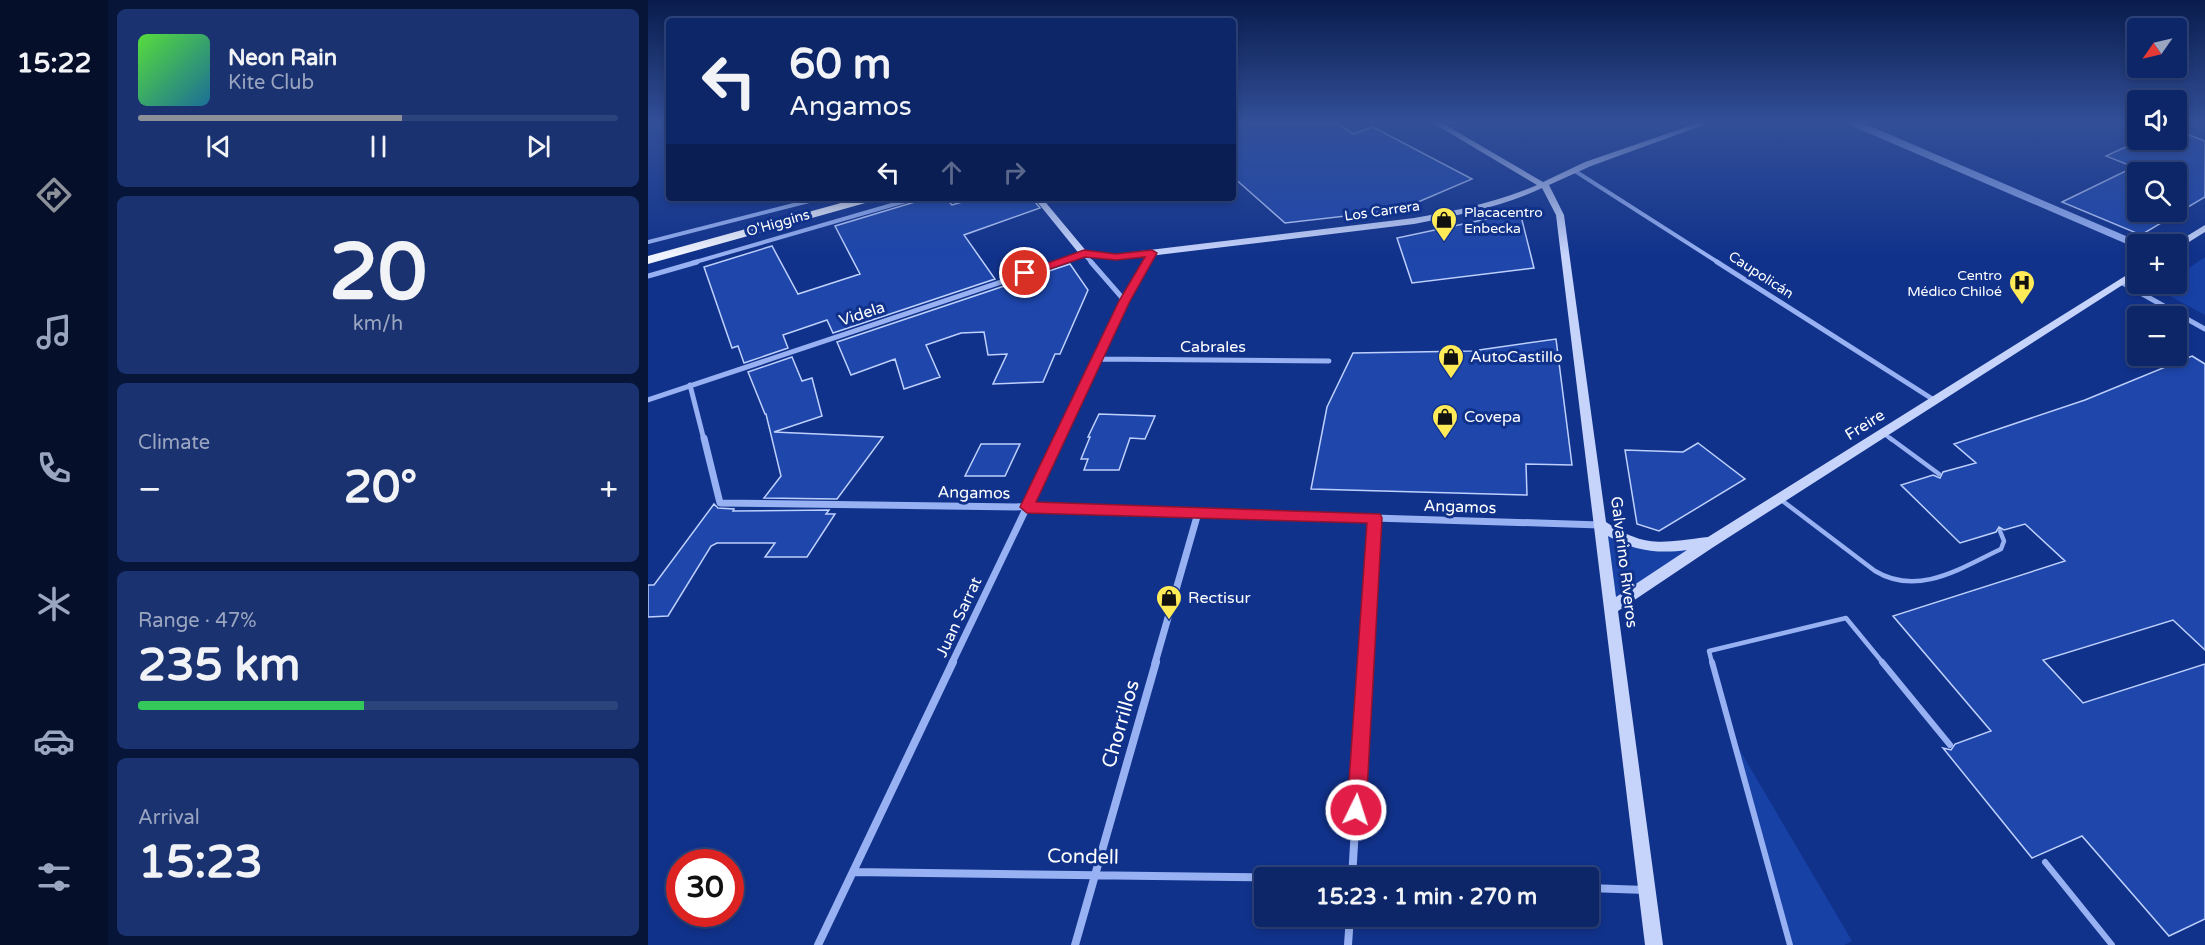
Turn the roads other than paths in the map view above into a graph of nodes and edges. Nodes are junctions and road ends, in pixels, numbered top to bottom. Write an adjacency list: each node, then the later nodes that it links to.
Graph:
1 (1513, 167): 5 (main road)
2 (1586, 167): 4 (main road, Los Carrera)
3 (1957, 167): 12 (street)
4 (1575, 171): 5 (main road, Los Carrera); 26 (street, Caupolicán)
5 (1545, 186): 14 (main road, Los Carrera); 33 (main road, Galvarino Riveros)
6 (809, 201): 13 (street, O'Higgins)
7 (861, 201): 16 (highway, O'Higgins)
8 (906, 201): 17 (street, O'Higgins)
9 (1040, 201): 15 (main road)
10 (2205, 228): 11 (main road)
11 (2187, 239)
12 (2127, 240)
13 (648, 242)
14 (1152, 253): 15 (main road, Los Carrera); 20 (street, Juan Sarrat)
15 (1084, 254): 20 (street); 24 (street, Videla)
16 (648, 260)
17 (648, 276)
18 (2127, 278): 19 (main road, Freire)
19 (2121, 282): 21 (street); 26 (main road, Freire)
20 (1125, 301): 22 (street, Juan Sarrat)
21 (2205, 329)
22 (1097, 359): 23 (street, Cabrales); 30 (street, Juan Sarrat)
23 (1329, 361)
24 (690, 385): 25 (street, Videla); 30 (street, Angamos)
25 (648, 399)
26 (1934, 400): 27 (main road, Freire)
27 (1883, 433): 28 (lane); 29 (main road, Freire)
28 (1939, 474)
29 (1780, 499): 34 (lane); 35 (main road, Freire)
30 (1027, 507): 31 (street, Angamos); 40 (street, Juan Sarrat)
31 (1198, 513): 32 (street, Angamos); 41 (street, Chorrillos)
32 (1374, 518): 33 (street, Angamos); 39 (street)
33 (1601, 525): 35 (main road); 36 (main road, Galvarino Riveros)
34 (2000, 531)
35 (1713, 541): 36 (main road, Freire)
36 (1611, 608): 44 (main road, Galvarino Riveros)
37 (1950, 746): 50 (lane)
38 (2044, 862): 51 (lane)
39 (1353, 867)
40 (853, 872): 41 (street, Condell); 46 (street, Juan Sarrat)
41 (1095, 875): 42 (street, Condell); 47 (street, Chorrillos)
42 (1254, 877)
43 (1599, 888): 44 (street)
44 (1647, 890): 49 (main road, Galvarino Riveros)
45 (1349, 927): 48 (street)
46 (818, 945)
47 (1075, 945)
48 (1348, 945)
49 (1654, 945)
50 (1790, 945)
51 (2112, 945)

